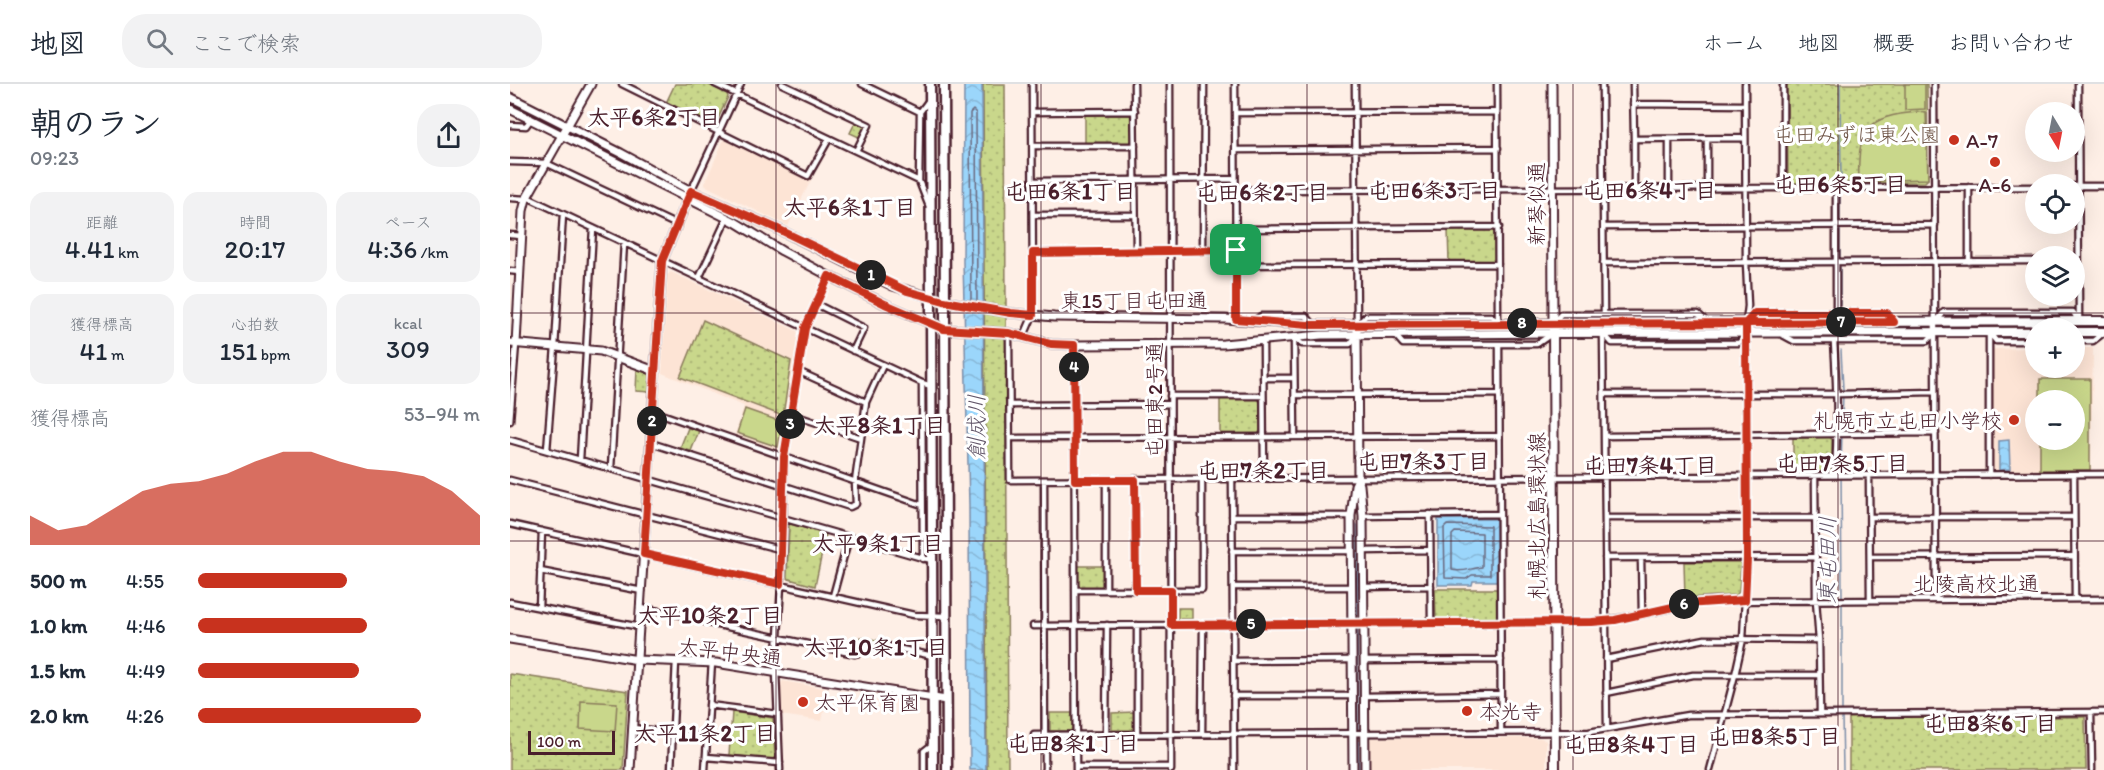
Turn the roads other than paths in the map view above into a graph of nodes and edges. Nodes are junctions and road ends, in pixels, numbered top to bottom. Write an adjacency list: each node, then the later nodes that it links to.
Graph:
1 (591, 84): 37 (street)
2 (622, 84): 38 (street)
3 (715, 84): 23 (street)
4 (741, 84): 23 (street)
5 (782, 84): 50 (street)
6 (862, 84): 30 (street)
7 (930, 84): 25 (highway)
8 (944, 84): 117 (highway)
9 (1032, 84): 31 (street)
10 (1134, 84): 29 (street)
11 (1170, 84): 57 (street, 屯田東2号通)
12 (1203, 84): 54 (street)
13 (1235, 84): 33 (street)
14 (1355, 84): 34 (street)
15 (1497, 84): 32 (street)
16 (1552, 84): 74 (street, 新琴似通)
17 (1602, 84): 65 (street)
18 (1633, 84): 26 (street)
19 (1745, 84): 27 (street)
20 (1783, 84): 70 (street)
21 (1934, 84): 63 (street)
22 (2078, 84): 53 (street)
23 (735, 94): 38 (street); 41 (street)
24 (510, 97): 37 (street, 東15丁目屯田通)
25 (930, 100): 30 (street); 80 (highway)
26 (1634, 104): 27 (street); 42 (street)
27 (1745, 105): 40 (street)
28 (510, 109): 35 (street, 東15丁目屯田通)
29 (1135, 111): 31 (street); 46 (street)
30 (920, 112): 58 (street)
31 (1032, 112): 45 (street)
32 (1497, 112): 34 (street); 47 (street)
33 (1235, 113): 34 (street); 49 (street)
34 (1355, 113): 48 (street)
35 (531, 119): 36 (street); 39 (street, 東15丁目屯田通)
36 (510, 125)
37 (567, 126): 39 (street); 76 (street, 東15丁目屯田通)
38 (718, 132): 41 (street); 76 (street)
39 (563, 134): 52 (street); 79 (street, 東15丁目屯田通)
40 (1745, 138): 44 (street); 69 (street)
41 (829, 139): 50 (street)
42 (1634, 139): 43 (street); 66 (street)
43 (1669, 139): 44 (street); 67 (street)
44 (1707, 139): 68 (street)
45 (1033, 146): 46 (street); 59 (street)
46 (1135, 146): 56 (street)
47 (1498, 148): 48 (street); 73 (street)
48 (1356, 149): 49 (street); 72 (street)
49 (1236, 150): 55 (street)
50 (856, 151): 58 (street)
51 (510, 162): 52 (street)
52 (546, 163): 78 (street); 85 (street)
53 (2076, 174)
54 (1203, 179): 55 (street); 57 (street); 99 (street)
55 (1235, 179): 75 (street)
56 (1135, 180): 57 (street); 59 (street); 82 (street)
57 (1171, 180): 98 (street, 屯田東2号通)
58 (919, 181): 80 (street)
59 (1033, 181): 83 (street)
60 (2025, 186): 64 (street)
61 (2085, 186): 62 (street)
62 (2104, 186)
63 (1935, 187): 64 (street); 71 (street); 86 (street)
64 (1969, 187): 107 (street)
65 (1603, 188): 66 (street); 74 (street); 90 (street)
66 (1634, 188): 67 (street)
67 (1669, 188): 68 (street)
68 (1707, 188): 69 (street)
69 (1745, 188): 70 (street); 87 (street)
70 (1783, 188): 71 (street)
71 (1840, 188): 88 (street)
72 (1356, 189): 73 (street); 75 (street); 92 (street)
73 (1498, 189): 74 (street); 89 (street)
74 (1552, 189): 131 (street, 新琴似通)
75 (1236, 190): 93 (street)
76 (691, 191): 79 (street); 116 (street, 東15丁目屯田通)
77 (510, 198): 78 (street)
78 (526, 198): 81 (street); 95 (street)
79 (687, 199): 84 (street, 東15丁目屯田通); 85 (street)
80 (930, 209): 116 (highway)
81 (563, 214): 91 (street); 159 (street)
82 (1135, 214): 83 (street); 100 (street)
83 (1033, 215): 101 (street)
84 (727, 218): 114 (street, 東15丁目屯田通); 115 (street)
85 (677, 225): 102 (street)
86 (1935, 225): 88 (street); 103 (street)
87 (1745, 226): 88 (street); 90 (street); 105 (street)
88 (1840, 226): 106 (street)
89 (1499, 227): 92 (street); 110 (street)
90 (1604, 227): 108 (street)
91 (593, 228): 96 (street); 160 (street)
92 (1356, 228): 93 (street); 109 (street)
93 (1236, 229): 97 (street)
94 (510, 235): 95 (street)
95 (522, 236): 113 (street)
96 (624, 243): 102 (street); 162 (street)
97 (1236, 250): 99 (street); 111 (street)
98 (1171, 251): 99 (street); 100 (street); 122 (street, 屯田東2号通)
99 (1203, 251)
100 (1136, 252): 101 (street)
101 (1033, 253): 121 (street)
102 (662, 261): 115 (street); 164 (street)
103 (1935, 261): 106 (street); 107 (street); 128 (street)
104 (2025, 261): 107 (street)
105 (1746, 262): 106 (street); 108 (street); 133 (street)
106 (1836, 262): 119 (street)
107 (1969, 262)
108 (1603, 263): 120 (street)
109 (1356, 264): 110 (street); 111 (street); 134 (street)
110 (1498, 264): 130 (street)
111 (1236, 265): 123 (street)
112 (510, 271): 113 (street)
113 (520, 272): 155 (street)
114 (829, 276): 118 (street); 129 (street, 東15丁目屯田通)
115 (699, 278): 135 (street)
116 (931, 298): 117 (street, 東15丁目屯田通); 129 (highway)
117 (944, 301): 121 (street, 東15丁目屯田通); 136 (highway)
118 (816, 304): 135 (street); 161 (street)
119 (1836, 313): 127 (street); 133 (street)
120 (1604, 314): 131 (street); 132 (street)
121 (1033, 315): 122 (street, 東15丁目屯田通); 149 (street)
122 (1170, 317): 123 (street, 東15丁目屯田通); 156 (street, 屯田東2号通)
123 (1236, 319): 134 (street, 東15丁目屯田通)
124 (2025, 321): 128 (main road)
125 (2085, 321): 126 (main road)
126 (2104, 321)
127 (1894, 322): 128 (main road); 133 (main road)
128 (1936, 322): 146 (street)
129 (931, 323): 136 (street, 東15丁目屯田通); 168 (highway)
130 (1498, 323): 131 (street, 東15丁目屯田通); 134 (street, 東15丁目屯田通)
131 (1553, 323): 132 (main road); 142 (main road, 札幌北広島環状線)
132 (1708, 323): 133 (main road)
133 (1746, 323): 144 (street)
134 (1357, 325): 147 (street)
135 (805, 328): 161 (street); 165 (street)
136 (944, 329): 141 (street, 東15丁目屯田通); 282 (highway)
137 (1989, 332): 138 (main road); 146 (main road); 152 (street); 207 (street)
138 (2025, 332)
139 (2085, 332): 140 (main road)
140 (2104, 332): 153 (street)
141 (1009, 333): 149 (street, 東15丁目屯田通); 182 (street)
142 (1553, 333): 143 (main road); 148 (street, 東15丁目屯田通); 157 (street); 212 (main road, 札幌北広島環状線)
143 (1603, 333): 144 (main road); 174 (street)
144 (1746, 333): 145 (main road); 171 (street)
145 (1780, 333): 146 (main road); 154 (street)
146 (1935, 333): 154 (street); 170 (street)
147 (1357, 334): 148 (street, 東15丁目屯田通); 150 (street, 東15丁目屯田通); 172 (street)
148 (1394, 334): 157 (street)
149 (1024, 336): 158 (street, 東15丁目屯田通)
150 (1294, 337): 151 (street, 東15丁目屯田通); 167 (street)
151 (1263, 340): 156 (street, 東15丁目屯田通); 166 (street)
152 (2025, 341)
153 (2085, 341)
154 (1834, 342): 175 (street)
155 (513, 343): 159 (street); 169 (street)
156 (1170, 344): 158 (street, 東15丁目屯田通); 177 (street, 屯田東2号通)
157 (1499, 344): 173 (street)
158 (1074, 345): 180 (street)
159 (555, 347): 160 (street); 200 (street)
160 (586, 349): 162 (street); 202 (street)
161 (853, 351): 163 (street)
162 (617, 357): 164 (street); 203 (street)
163 (883, 365): 168 (street); 179 (street)
164 (655, 371): 183 (street)
165 (798, 371): 179 (street); 184 (street)
166 (1263, 378): 167 (street); 178 (street)
167 (1294, 378): 176 (street)
168 (926, 384): 228 (street); 258 (highway)
169 (511, 392): 185 (street)
170 (1935, 392): 175 (street); 186 (street)
171 (1746, 393): 174 (street); 175 (street); 187 (street)
172 (1357, 394): 173 (street); 176 (street); 189 (street)
173 (1499, 394): 190 (street)
174 (1604, 394): 191 (street)
175 (1841, 394): 188 (street)
176 (1294, 395): 193 (street)
177 (1170, 396): 178 (street); 181 (street, 屯田東2号通)
178 (1263, 396): 192 (street)
179 (866, 402): 194 (street)
180 (1074, 404): 181 (street); 182 (street); 196 (street)
181 (1170, 404): 197 (street, 屯田東2号通)
182 (1010, 405): 195 (street)
183 (653, 411): 199 (street); 201 (street)
184 (791, 414): 194 (street); 201 (street)
185 (510, 419)
186 (1936, 433): 188 (street); 206 (street)
187 (1747, 434): 188 (street); 191 (street); 214 (street)
188 (1841, 435): 205 (street)
189 (1358, 436): 190 (street); 193 (street); 220 (street)
190 (1500, 436): 211 (street)
191 (1604, 436): 213 (street)
192 (1264, 437): 193 (street); 197 (street); 219 (street)
193 (1295, 437)
194 (861, 438): 226 (street)
195 (1011, 438): 196 (street); 222 (street)
196 (1074, 438): 197 (street); 223 (street)
197 (1171, 438): 216 (street, 屯田東2号通)
198 (510, 440): 200 (street)
199 (651, 443): 215 (street); 227 (street)
200 (547, 450): 202 (street)
201 (784, 457): 226 (street); 227 (street)
202 (580, 460): 203 (street)
203 (611, 468): 215 (street)
204 (2104, 474): 208 (street)
205 (1839, 475): 209 (street); 210 (street)
206 (1936, 475): 207 (street); 210 (street); 235 (street)
207 (1989, 475): 208 (street)
208 (2074, 475): 237 (street)
209 (1815, 476): 214 (street); 241 (street)
210 (1869, 476): 236 (street)
211 (1500, 477): 212 (street); 220 (street); 230 (street)
212 (1554, 477): 213 (street); 285 (main road, 札幌北広島環状線)
213 (1605, 477): 214 (street); 239 (street)
214 (1747, 477): 240 (street)
215 (649, 479): 231 (street); 238 (street)
216 (1171, 479): 217 (street); 225 (street); 268 (street, 屯田東2号通)
217 (1202, 479): 218 (street); 268 (street)
218 (1232, 479): 219 (street); 232 (street)
219 (1264, 479): 220 (street)
220 (1358, 479): 233 (street); 234 (street)
221 (510, 480): 231 (street)
222 (1044, 480): 223 (street); 294 (street)
223 (1075, 480): 224 (street); 265 (street)
224 (1106, 480): 225 (street); 266 (street)
225 (1135, 480): 267 (street)
226 (855, 482): 227 (street); 228 (street)
227 (784, 486): 238 (street)
228 (922, 505): 258 (street)
229 (1430, 514): 230 (street); 234 (street); 246 (street)
230 (1500, 514): 284 (street)
231 (646, 515): 245 (street); 250 (street)
232 (1232, 516): 233 (street); 247 (street)
233 (1351, 516): 248 (street)
234 (1363, 516): 249 (street)
235 (1936, 516): 236 (street); 237 (street); 257 (street)
236 (1870, 517): 253 (street)
237 (2074, 517): 251 (street)
238 (783, 518): 244 (street); 245 (street)
239 (1605, 518): 240 (street); 254 (street)
240 (1747, 518): 241 (street); 256 (street)
241 (1815, 518): 252 (street)
242 (510, 524): 243 (street)
243 (542, 531): 250 (street); 259 (street)
244 (849, 537): 258 (street); 270 (street)
245 (783, 550): 260 (street)
246 (1430, 550): 249 (street); 262 (street)
247 (1232, 551): 248 (street); 263 (street)
248 (1352, 551): 264 (street)
249 (1363, 551): 261 (street)
250 (644, 554): 260 (street); 269 (street)
251 (2074, 556): 257 (street); 271 (street)
252 (1816, 557): 256 (street); 274 (street)
253 (1870, 557): 257 (street); 275 (street)
254 (1605, 558): 255 (street); 283 (street)
255 (1641, 558): 256 (street); 280 (street)
256 (1747, 558): 273 (street)
257 (1937, 558): 276 (street)
258 (928, 559): 281 (highway)
259 (540, 571): 269 (street); 279 (street)
260 (780, 584): 270 (street); 297 (street)
261 (1363, 586): 262 (street); 288 (street)
262 (1431, 586): 286 (street)
263 (1233, 587): 264 (street); 287 (street)
264 (1352, 587): 288 (street)
265 (1074, 590): 266 (street); 295 (street)
266 (1106, 590): 267 (street)
267 (1136, 590): 268 (street)
268 (1171, 590): 291 (street, 屯田東2号通)
269 (642, 591): 278 (street)
270 (832, 596): 281 (street)
271 (2075, 599): 272 (street, 北陵高校北通); 276 (street, 北陵高校北通)
272 (2104, 599)
273 (1745, 600): 274 (street); 280 (street); 299 (street)
274 (1816, 600): 275 (street, 北陵高校北通); 300 (street)
275 (1870, 600): 276 (street, 北陵高校北通)
276 (1936, 600)
277 (510, 602): 279 (street)
278 (641, 608): 296 (street); 297 (street)
279 (539, 609): 296 (street)
280 (1642, 614): 283 (street)
281 (932, 615): 282 (street); 301 (highway)
282 (946, 616): 319 (highway)
283 (1605, 621): 285 (street); 302 (street)
284 (1500, 622): 285 (street); 286 (street); 305 (street)
285 (1554, 622): 330 (main road, 札幌北広島環状線)
286 (1431, 623): 288 (street)
287 (1233, 624): 288 (street); 292 (street); 309 (street)
288 (1358, 624): 304 (street); 307 (street)
289 (1107, 625): 290 (street); 295 (street); 333 (street)
290 (1137, 625): 291 (street); 334 (street)
291 (1171, 625): 292 (street); 335 (street, 屯田東2号通)
292 (1203, 625): 336 (street)
293 (1033, 626): 294 (street)
294 (1045, 626): 295 (street); 339 (street)
295 (1075, 626): 332 (street)
296 (640, 627): 303 (street)
297 (779, 638): 301 (street); 310 (street)
298 (510, 639): 303 (street, 太平中央通)
299 (1743, 639): 300 (street); 302 (street); 311 (street)
300 (1819, 640): 312 (street)
301 (933, 656): 318 (highway)
302 (1606, 659): 313 (street)
303 (638, 660): 306 (street, 太平中央通); 326 (street)
304 (1352, 660): 309 (street); 316 (street)
305 (1501, 660): 307 (street); 314 (street)
306 (676, 661): 308 (street, 太平中央通); 328 (street)
307 (1364, 661): 317 (street)
308 (712, 662): 310 (street, 太平中央通); 320 (street)
309 (1233, 662): 315 (street)
310 (776, 672): 318 (street, 太平中央通); 323 (street)
311 (1736, 675): 312 (street); 313 (street); 324 (street)
312 (1819, 675): 325 (street)
313 (1606, 693): 327 (street)
314 (1501, 694): 317 (street); 329 (street)
315 (1233, 696): 316 (street); 337 (street)
316 (1352, 696): 331 (street)
317 (1364, 696): 331 (street)
318 (933, 699): 319 (street, 太平中央通); 341 (highway)
319 (946, 700): 352 (highway)
320 (709, 705): 323 (street); 340 (street)
321 (2091, 712): 322 (street); 325 (street); 359 (street)
322 (2104, 712)
323 (778, 714): 343 (street)
324 (1726, 714): 325 (street); 327 (street); 358 (street)
325 (1820, 714)
326 (633, 728): 328 (street); 346 (street)
327 (1606, 729): 330 (street)
328 (673, 732): 340 (street); 347 (street)
329 (1501, 732): 330 (street); 331 (street)
330 (1555, 732): 357 (main road, 札幌北広島環状線)
331 (1358, 733): 337 (street); 355 (street); 356 (street)
332 (1075, 734): 333 (street); 339 (street); 344 (street)
333 (1106, 734): 334 (street)
334 (1137, 734): 335 (street)
335 (1171, 734): 336 (street); 345 (street, 屯田東2号通)
336 (1202, 734): 337 (street)
337 (1233, 734): 354 (street)
338 (1034, 735): 339 (street)
339 (1045, 735): 353 (street)
340 (707, 737): 342 (street)
341 (933, 744): 350 (street); 351 (highway)
342 (706, 757): 343 (street); 348 (street)
343 (780, 763): 349 (street)
344 (1076, 769): 345 (street)
345 (1171, 769)
346 (630, 770)
347 (670, 770)
348 (705, 770)
349 (780, 770)
350 (924, 770)
351 (933, 770)
352 (947, 770)
353 (1045, 770)
354 (1234, 770)
355 (1353, 770)
356 (1365, 770)
357 (1555, 770)
358 (1710, 770)
359 (2092, 770)

